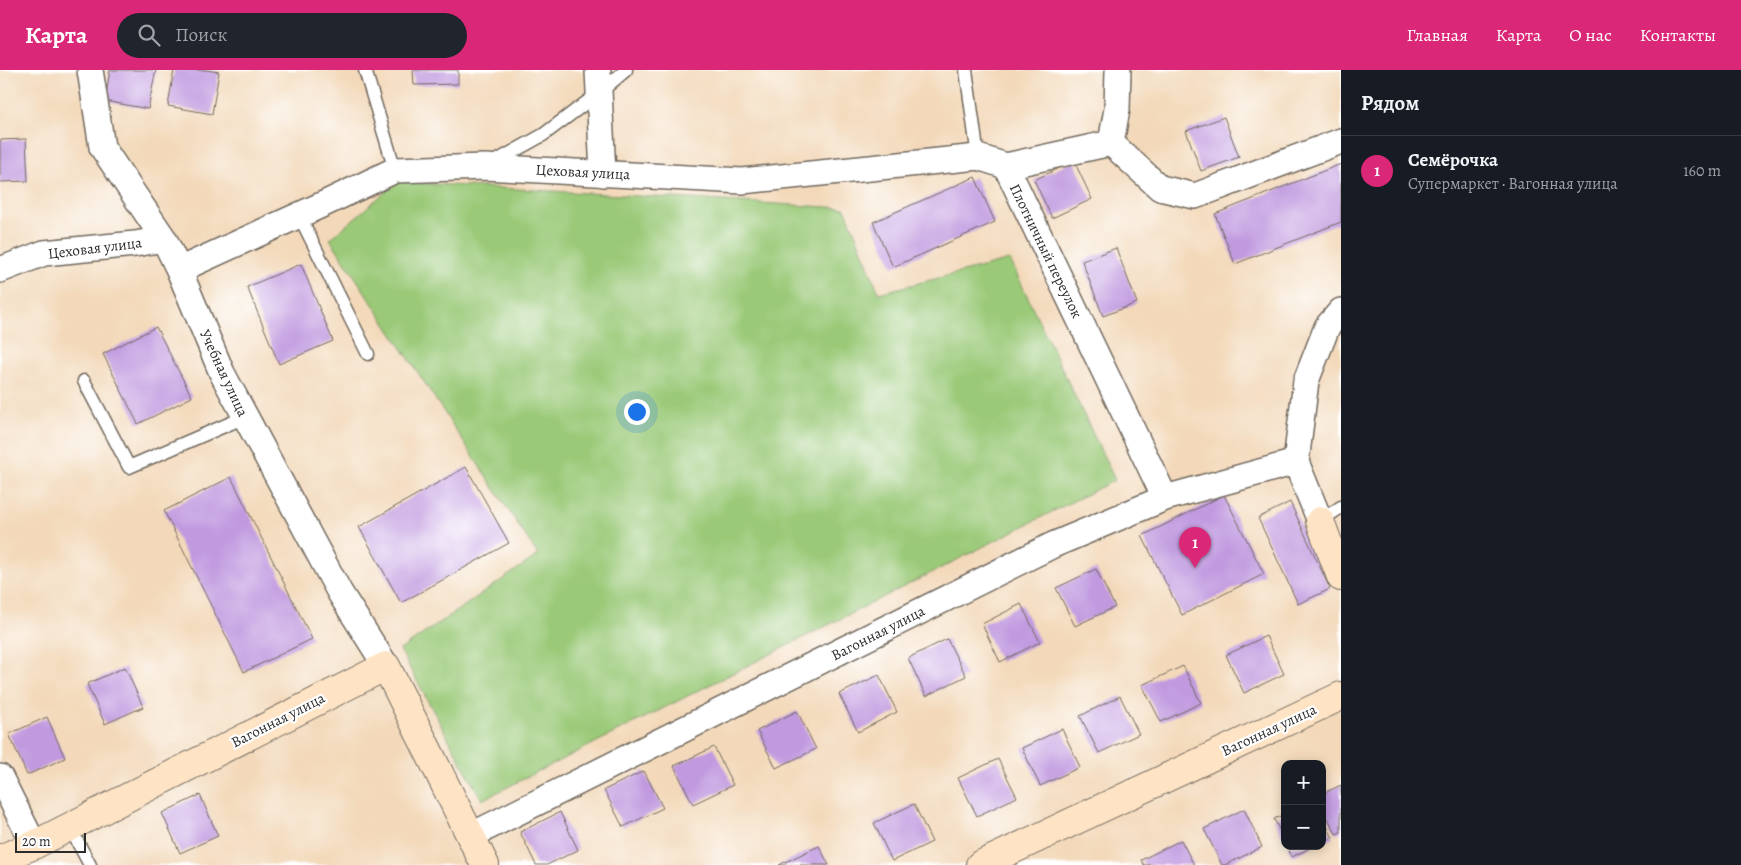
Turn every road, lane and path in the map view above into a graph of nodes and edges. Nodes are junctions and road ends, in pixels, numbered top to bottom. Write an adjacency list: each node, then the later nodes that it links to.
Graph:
1 (90, 70): 15 (street, Учебная улица)
2 (365, 70): 12 (lane)
3 (626, 70): 6 (lane)
4 (966, 70): 9 (lane)
5 (1118, 70): 8 (street)
6 (599, 81): 11 (lane); 13 (street)
7 (1341, 141): 8 (street)
8 (1111, 143): 10 (street, Плотничный переулок)
9 (978, 157): 10 (street, Цеховая улица); 13 (street, Цеховая улица)
10 (1006, 166): 23 (street, Плотничный переулок)
11 (485, 167): 12 (street, Цеховая улица); 13 (street, Цеховая улица)
12 (394, 170): 14 (street, Цеховая улица)
13 (603, 174)
14 (299, 215): 17 (street, Цеховая улица); 19 (lane)
15 (164, 238): 16 (street, Цеховая улица); 17 (street, Учебная улица)
16 (0, 270)
17 (179, 270): 21 (street, Учебная улица)
18 (1341, 311): 22 (street)
19 (368, 354)
20 (84, 382): 21 (lane)
21 (245, 417): 26 (street, Учебная улица)
22 (1296, 462): 23 (street, Вагонная улица); 24 (street)
23 (1164, 498): 30 (street, Вагонная улица)
24 (1331, 514): 25 (street)
25 (1341, 577)
26 (386, 666): 29 (street, Вагонная улица); 30 (street)
27 (1341, 696): 35 (street, Вагонная улица)
28 (0, 777): 31 (street)
29 (69, 826): 31 (street, Вагонная улица); 33 (lane)
30 (472, 836): 34 (street)
31 (34, 845): 32 (street, Вагонная улица)
32 (0, 859)
33 (90, 865)
34 (485, 865)
35 (980, 865)

